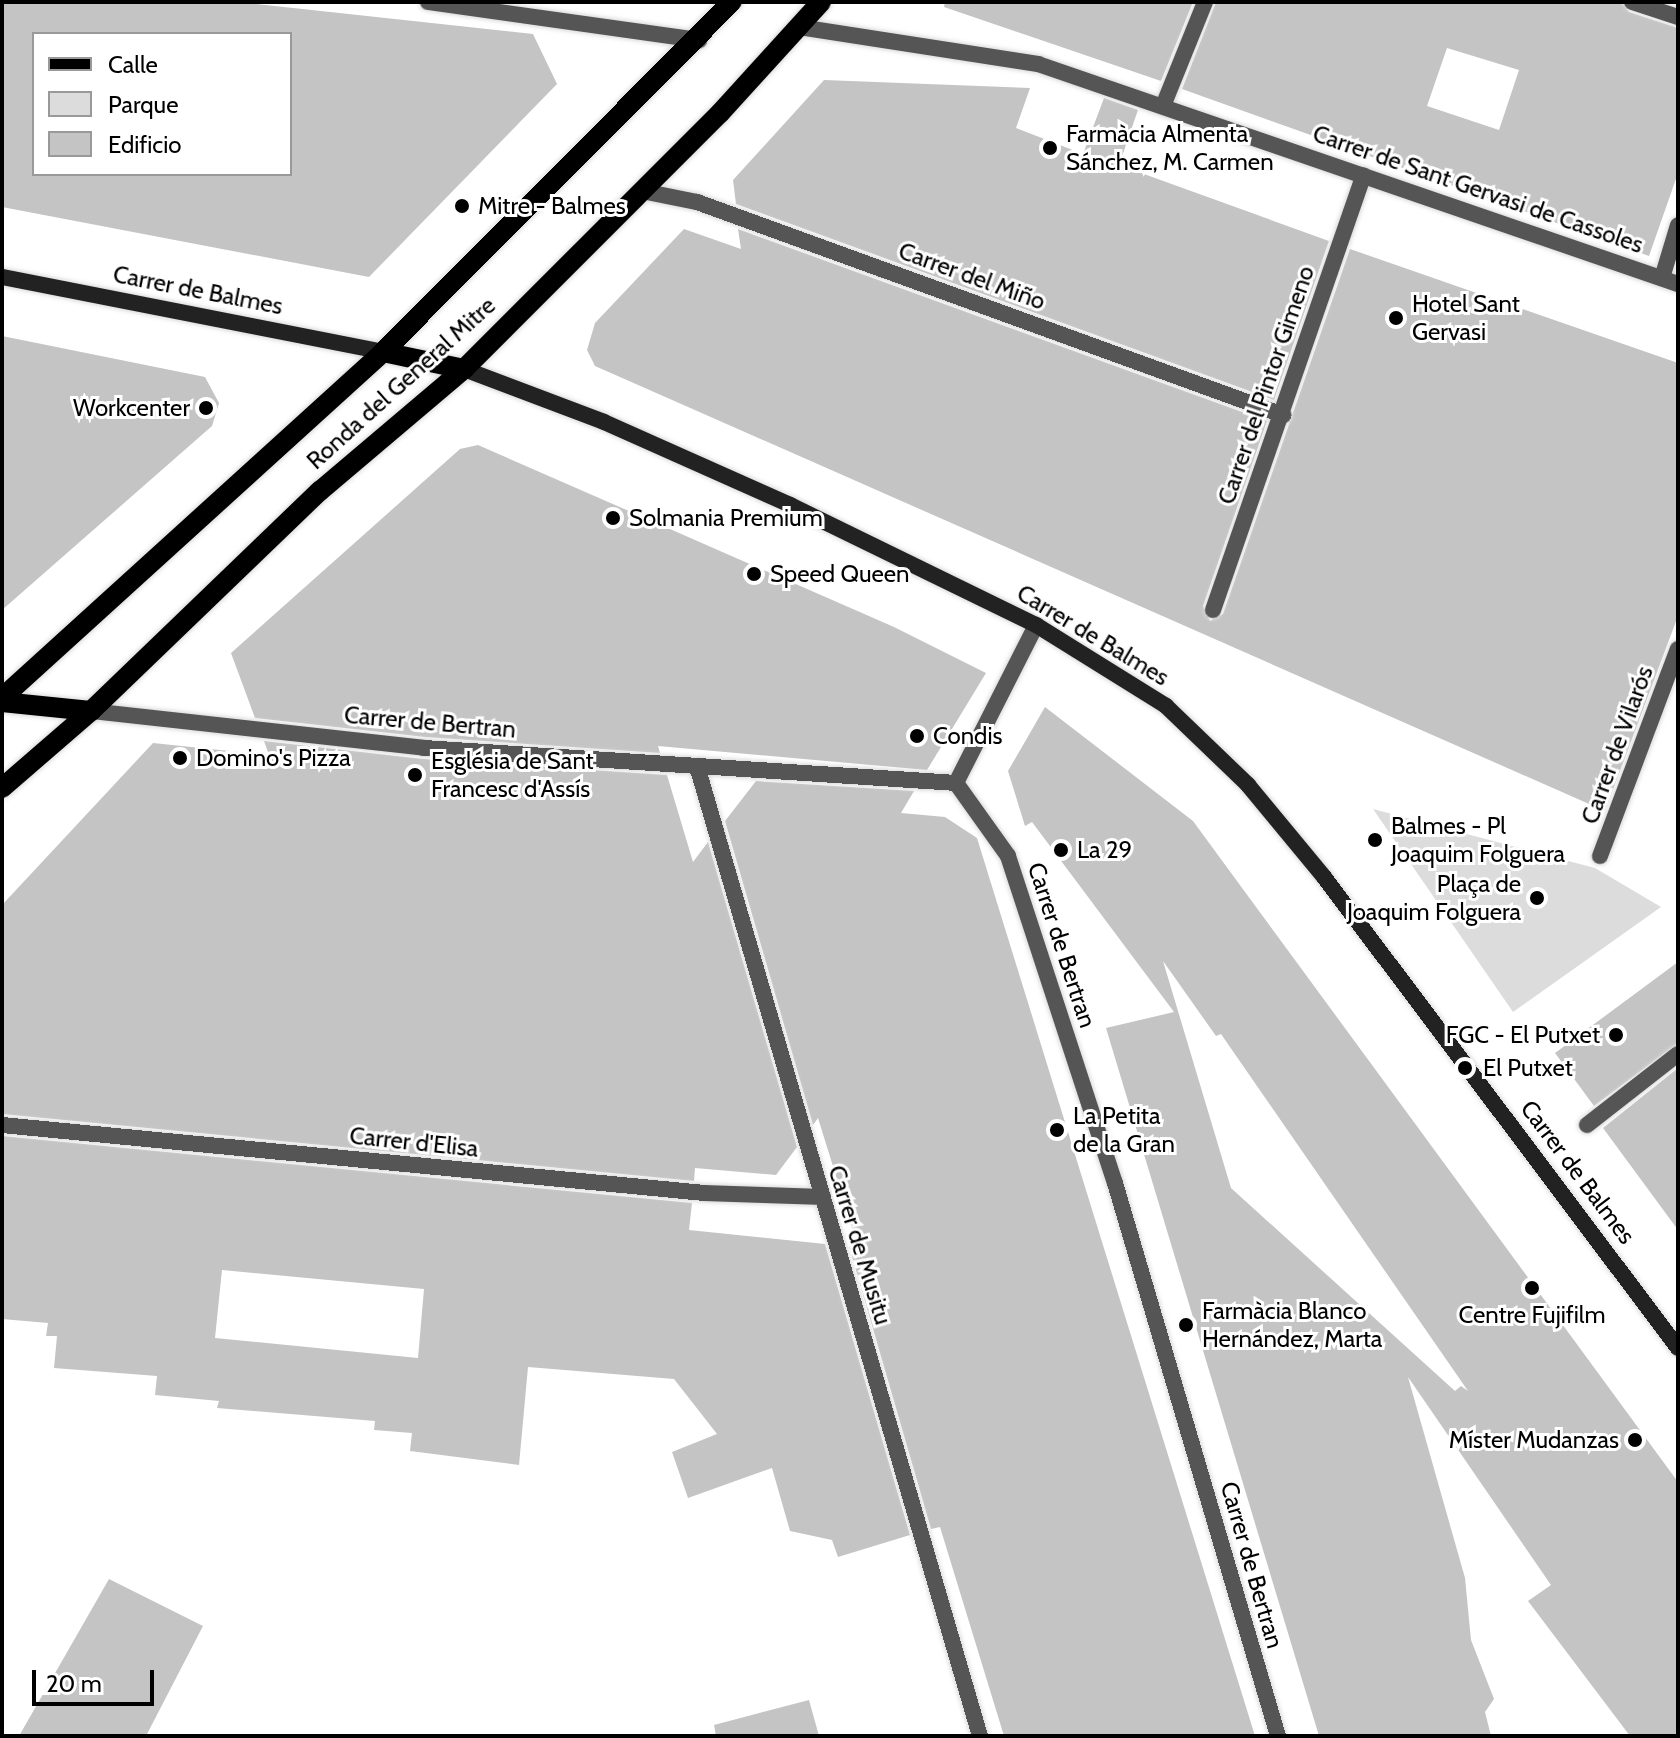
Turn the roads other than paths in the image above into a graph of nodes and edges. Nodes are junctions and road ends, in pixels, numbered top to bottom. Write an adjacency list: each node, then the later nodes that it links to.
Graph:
1 (428, 2): 8 (street)
2 (732, 2): 8 (main road, Ronda del General Mitre)
3 (821, 2): 7 (main road, Ronda del General Mitre)
4 (1205, 2): 9 (street)
5 (1632, 2): 6 (street)
6 (1678, 17)
7 (799, 27): 9 (street, Carrer de Sant Gervasi de Cassoles); 11 (main road, Ronda del General Mitre)
8 (699, 40): 15 (main road, Ronda del General Mitre)
9 (1163, 106): 10 (street, Carrer de Sant Gervasi de Cassoles)
10 (1364, 175): 14 (street, Carrer de Sant Gervasi de Cassoles); 17 (street, Carrer del Pintor Gimeno)
11 (642, 191): 16 (main road, Ronda del General Mitre); 17 (street, Carrer del Miño)
12 (1678, 225): 14 (street)
13 (2, 277): 15 (main road, Carrer de Balmes)
14 (1670, 281)
15 (383, 352): 16 (main road); 21 (main road, Ronda del General Mitre)
16 (464, 369): 19 (main road, Carrer de Balmes); 22 (main road, Ronda del General Mitre)
17 (1283, 415): 18 (street, Carrer del Pintor Gimeno)
18 (1213, 610)
19 (1036, 625): 24 (street); 31 (main road, Carrer de Balmes)
20 (1678, 649): 26 (street, Carrer de Vilarós)
21 (2, 700): 22 (main road)
22 (91, 711): 23 (street, Carrer de Bertran); 25 (main road, Ronda del General Mitre)
23 (697, 766): 24 (street, Carrer de Bertran); 30 (street, Carrer de Musitu)
24 (956, 783): 33 (street, Carrer de Bertran)
25 (2, 788)
26 (1600, 856)
27 (1678, 1054): 29 (street)
28 (2, 1125): 30 (street, Carrer d'Elisa)
29 (1587, 1125)
30 (823, 1197): 32 (street, Carrer de Musitu)
31 (1678, 1348)
32 (980, 1736)
33 (1278, 1736)

